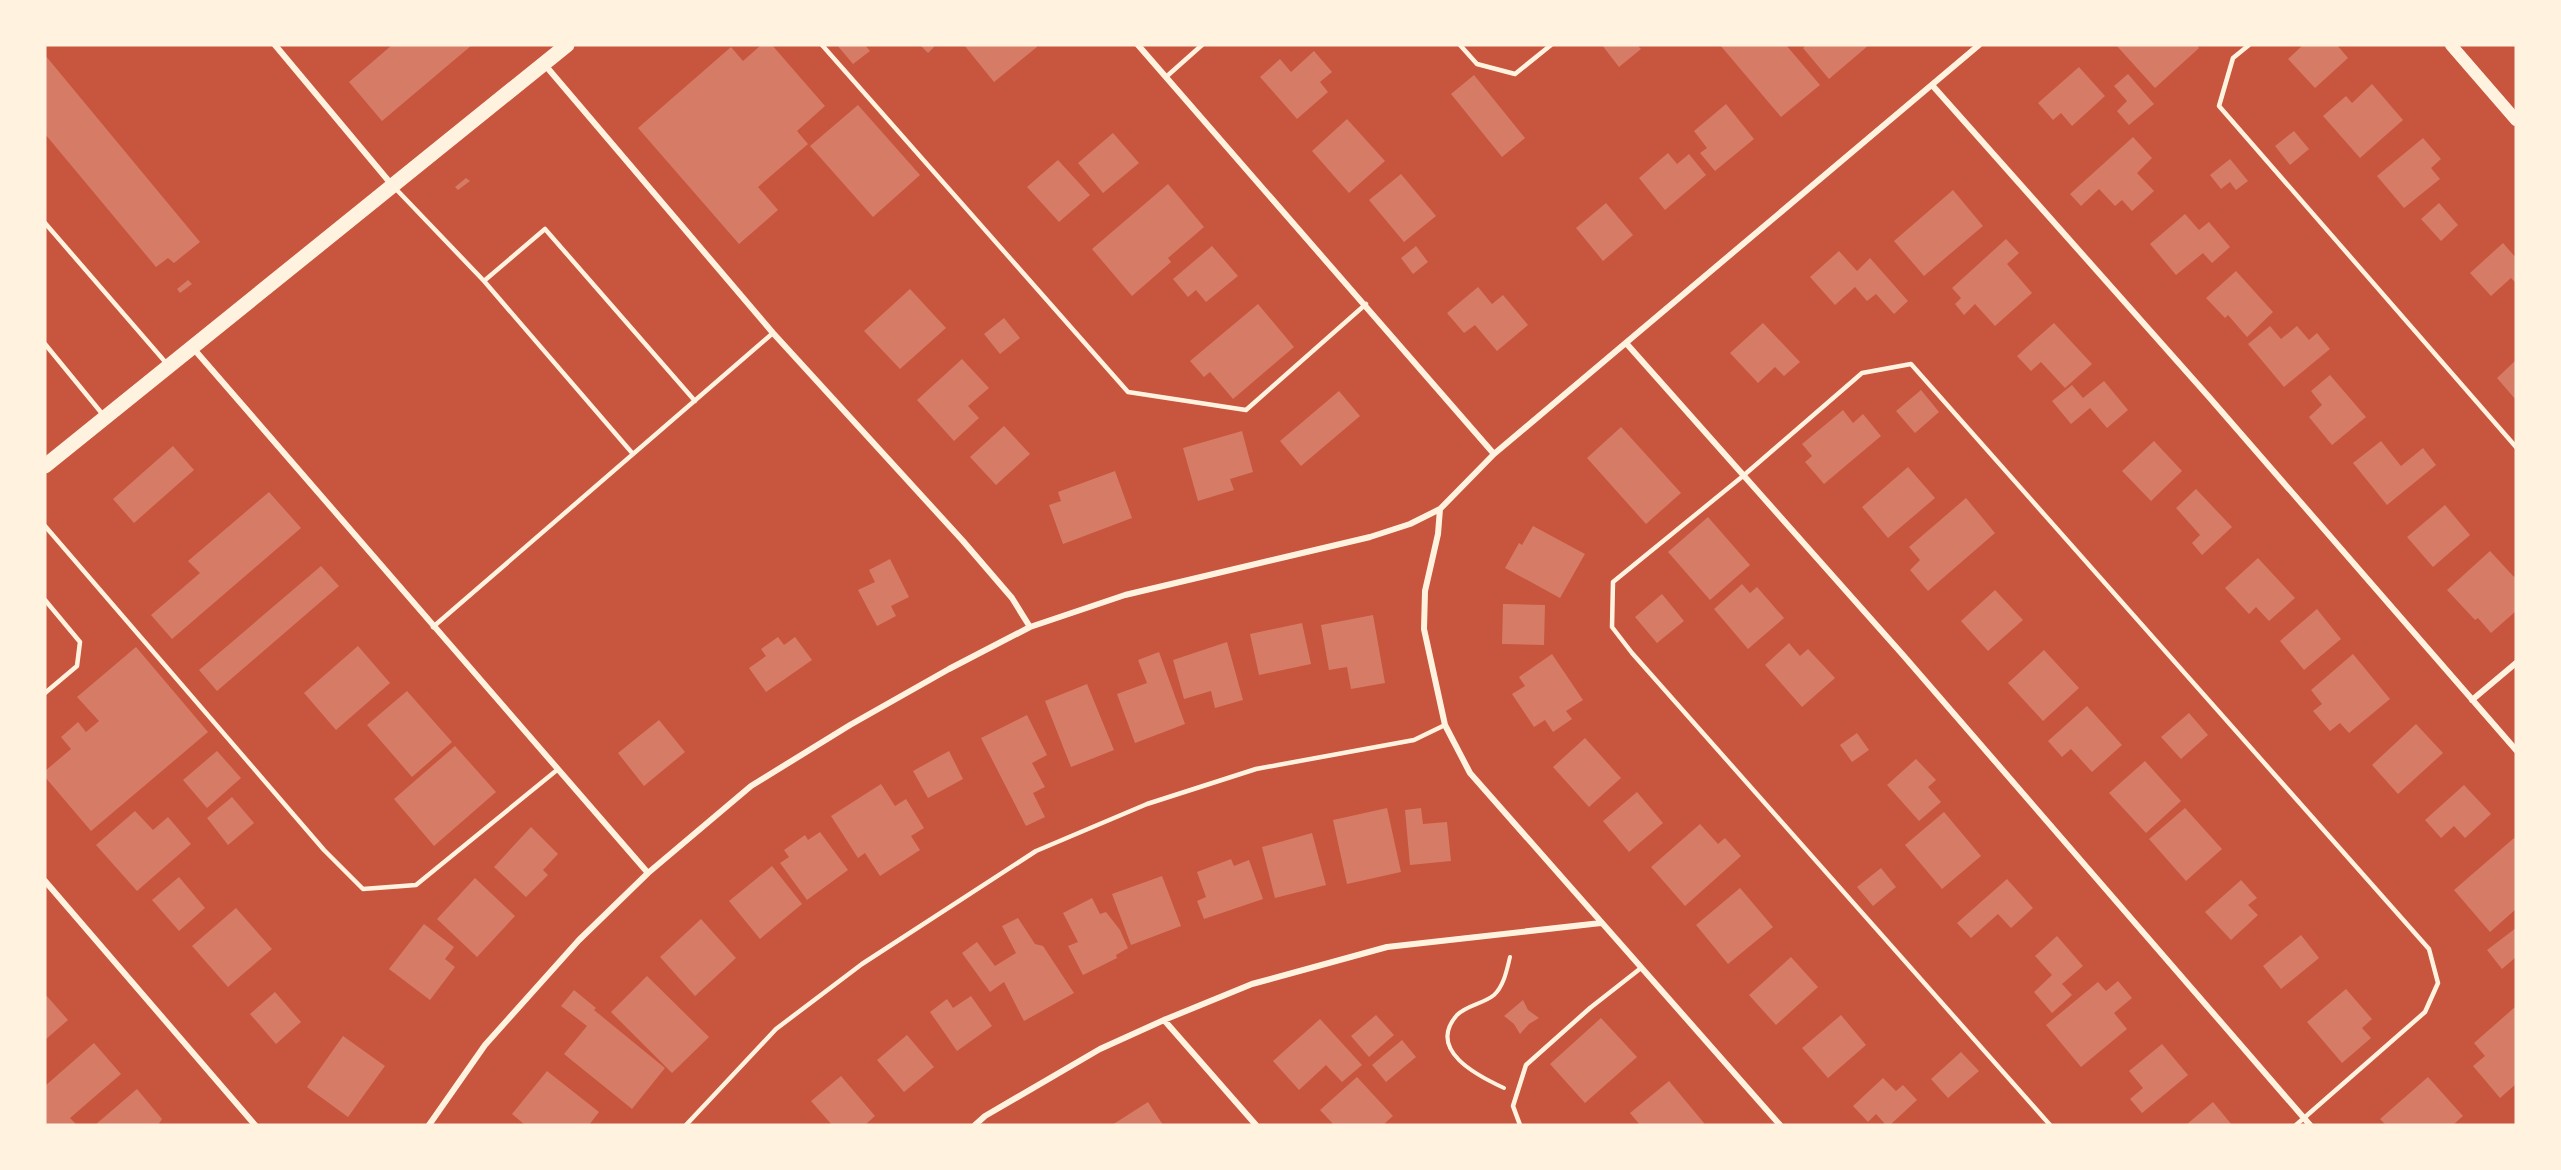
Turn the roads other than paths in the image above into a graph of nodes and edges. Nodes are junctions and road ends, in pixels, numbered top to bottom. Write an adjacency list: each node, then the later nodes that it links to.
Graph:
1 (275, 45): 15 (street)
2 (567, 45): 11 (main road)
3 (822, 45): 18 (lane)
4 (1138, 45): 12 (street)
5 (1203, 45): 12 (lane)
6 (1460, 45): 7 (lane)
7 (1551, 45)
8 (1978, 45): 13 (street)
9 (2249, 45): 26 (lane)
10 (2451, 45): 14 (main road)
11 (544, 63): 15 (main road); 19 (street)
12 (1166, 77): 18 (street)
13 (1932, 85): 20 (street); 38 (street)
14 (2516, 120)
15 (393, 186): 17 (lane); 22 (main road)
16 (45, 223): 23 (lane)
17 (484, 281): 24 (lane); 27 (lane)
18 (1366, 304): 28 (street)
19 (773, 333): 24 (lane); 35 (street)
20 (1626, 343): 28 (street); 30 (street)
21 (45, 344): 25 (lane)
22 (192, 348): 23 (main road); 34 (street)
23 (170, 367): 25 (main road)
24 (695, 401): 27 (lane)
25 (106, 418): 29 (main road)
26 (2516, 447)
27 (633, 454): 34 (lane)
28 (1494, 454): 31 (street)
29 (45, 466)
30 (1743, 476): 47 (street); 47 (lane); 55 (lane)
31 (1440, 509): 35 (street); 39 (street)
32 (45, 526): 41 (lane)
33 (45, 600): 37 (lane)
34 (433, 627): 41 (street)
35 (1030, 627): 42 (street)
36 (2516, 663): 38 (street)
37 (45, 693)
38 (2472, 700): 40 (street)
39 (1445, 725): 44 (street); 50 (lane)
40 (2516, 750)
41 (557, 770): 42 (street)
42 (648, 873): 49 (street)
43 (45, 881): 48 (street)
44 (1601, 923): 45 (street); 46 (street)
45 (1641, 968): 53 (lane); 54 (street)
46 (1164, 1020): 51 (street); 52 (street)
47 (2305, 1118): 56 (lane); 57 (street)
48 (255, 1125)
49 (429, 1125)
50 (686, 1125)
51 (975, 1125)
52 (1256, 1125)
53 (1520, 1125)
54 (1780, 1125)
55 (2050, 1125)
56 (2296, 1125)
57 (2310, 1125)

